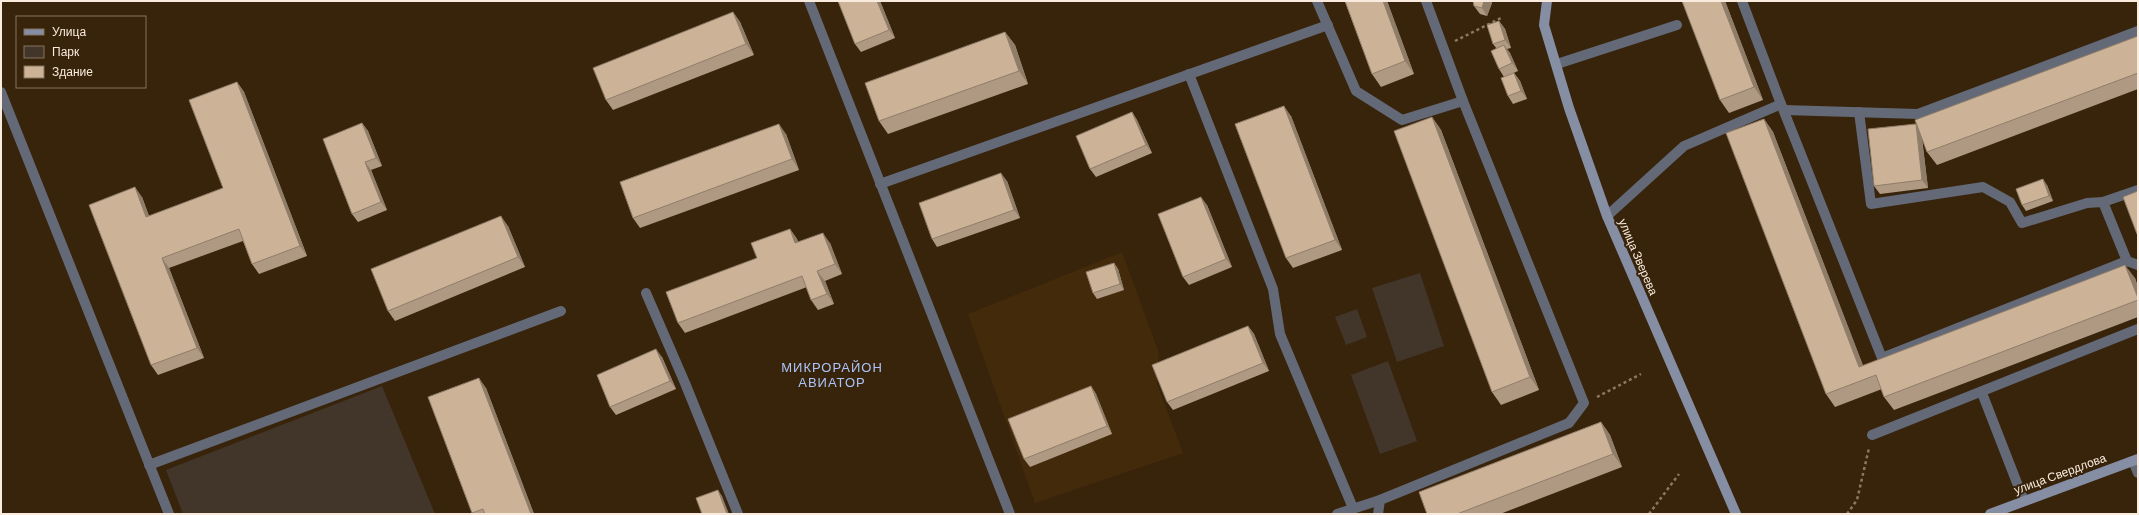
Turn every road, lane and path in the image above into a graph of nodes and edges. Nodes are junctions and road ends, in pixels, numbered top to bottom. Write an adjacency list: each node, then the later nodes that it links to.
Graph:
1 (809, 1): 17 (lane)
2 (1317, 1): 7 (lane)
3 (1426, 1): 10 (lane)
4 (1547, 1): 11 (main road, улица Зверева)
5 (1742, 1): 15 (lane)
6 (1501, 18): 10 (path)
7 (1328, 25): 12 (lane); 14 (lane)
8 (1677, 25): 11 (lane)
9 (2138, 30): 16 (lane)
10 (1443, 47): 14 (lane)
11 (1557, 64): 20 (main road, улица Зверева)
12 (1189, 74): 17 (lane); 36 (lane)
13 (1, 92): 31 (lane)
14 (1463, 101): 28 (lane)
15 (1782, 107): 16 (lane); 20 (lane); 21 (lane)
16 (1859, 112): 19 (lane)
17 (880, 184): 39 (lane)
18 (2138, 190): 19 (lane)
19 (2104, 202): 21 (lane)
20 (1607, 216): 43 (main road, улица Зверева)
21 (2127, 261): 22 (lane)
22 (2138, 265)
23 (646, 293): 38 (lane)
24 (561, 311): 31 (lane)
25 (2138, 329): 27 (lane)
26 (1641, 374): 28 (path)
27 (1982, 393): 29 (lane); 35 (lane)
28 (1584, 403): 34 (lane)
29 (1872, 435): 44 (path)
30 (2136, 460): 32 (lane); 35 (main road, улица Свердлова)
31 (149, 465): 37 (lane)
32 (2138, 473)
33 (1678, 474): 42 (path)
34 (1380, 500): 36 (lane); 41 (lane)
35 (2024, 502): 45 (main road, улица Свердлова)
36 (1353, 508): 40 (lane)
37 (169, 514)
38 (738, 514)
39 (1010, 514)
40 (1338, 514)
41 (1378, 514)
42 (1648, 514)
43 (1736, 514)
44 (1847, 514)
45 (1990, 514)

